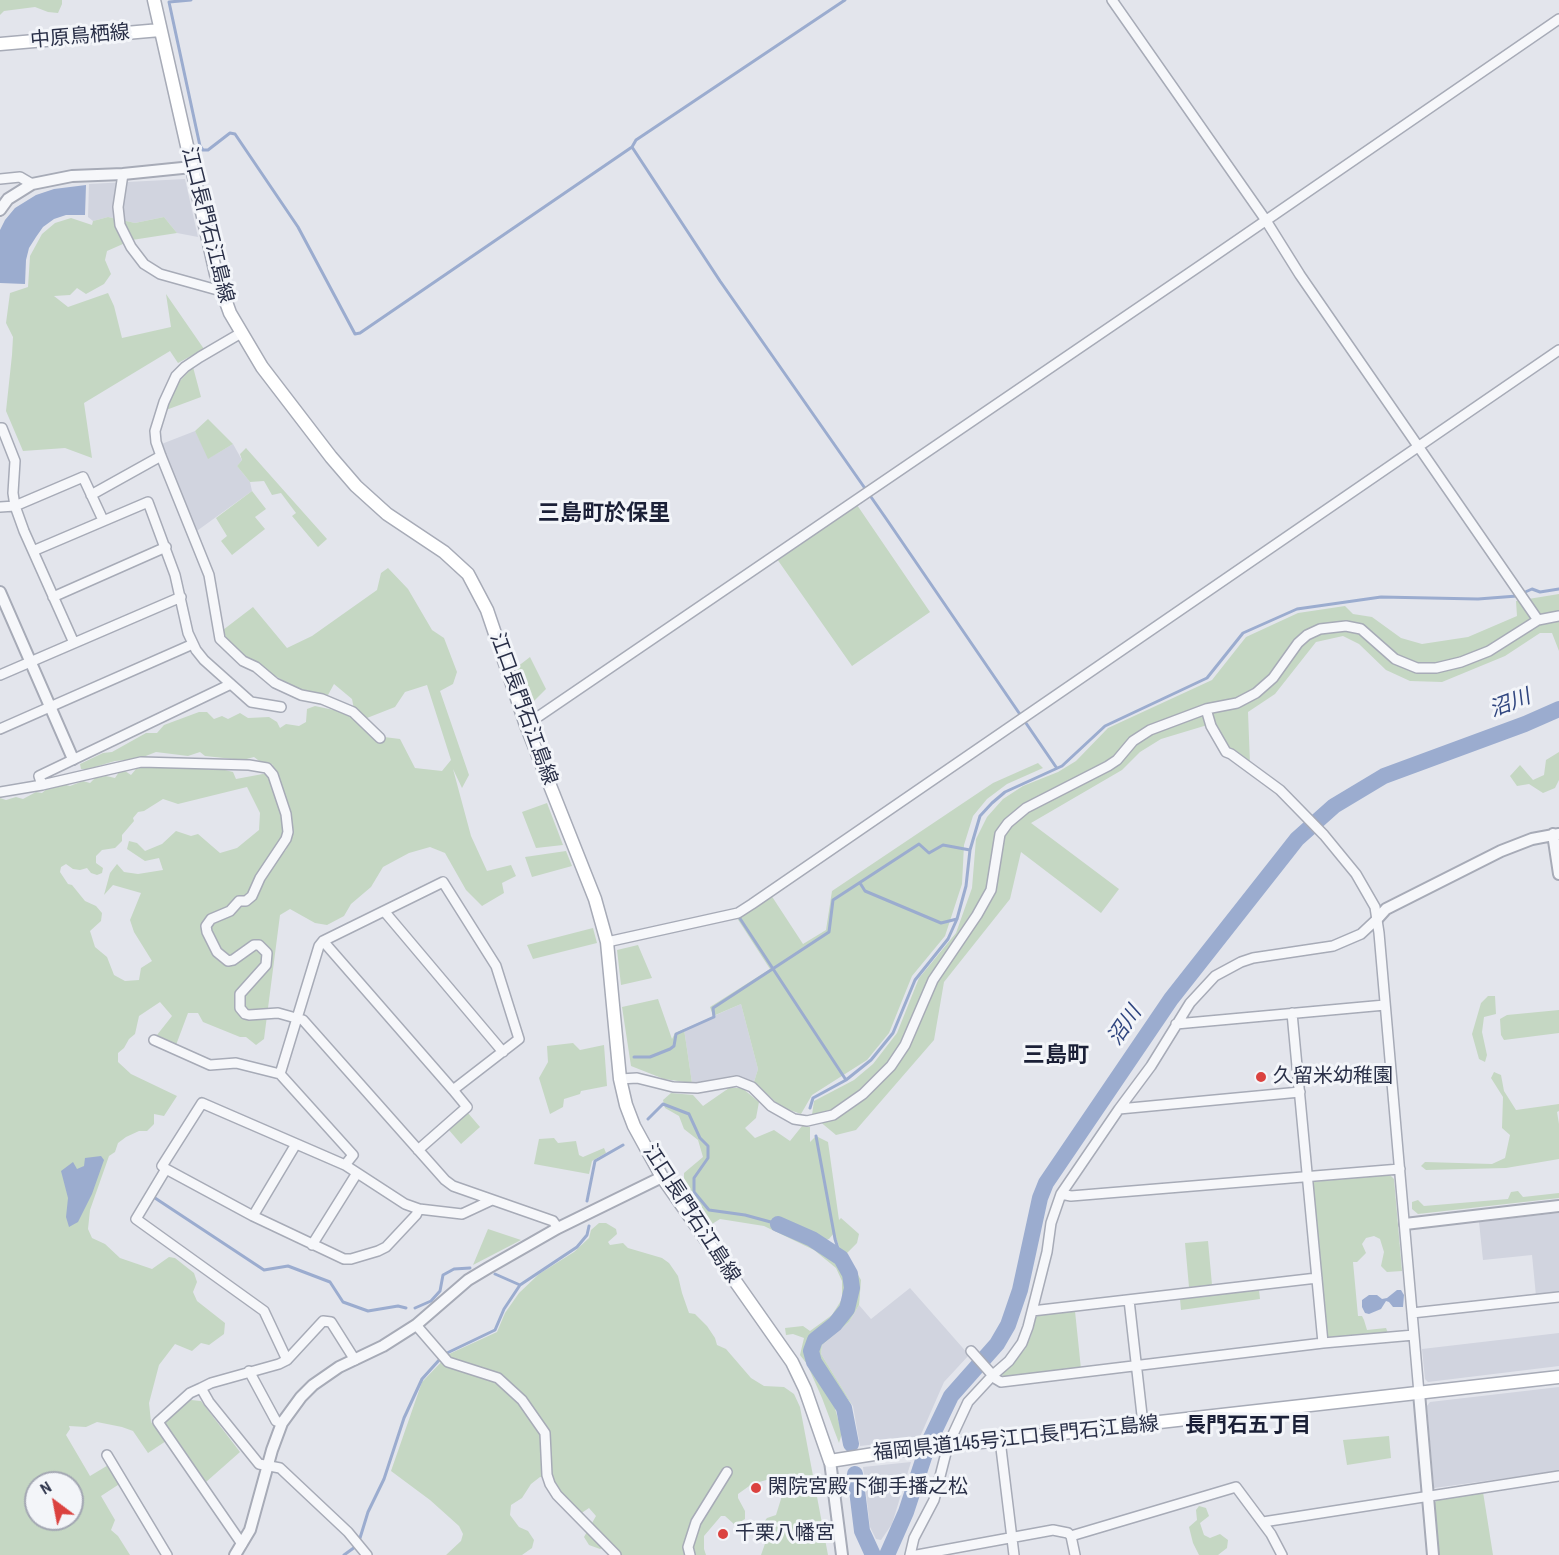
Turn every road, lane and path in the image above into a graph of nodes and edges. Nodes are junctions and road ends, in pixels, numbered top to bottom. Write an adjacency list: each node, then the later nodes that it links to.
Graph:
1 (154, 0): 4 (main road, 江口長門石江島線)
2 (1112, 0): 11 (street)
3 (1559, 19): 11 (street)
4 (160, 30): 5 (main road, 中原鳥栖線); 6 (main road, 江口長門石江島線)
5 (0, 44)
6 (192, 167): 7 (street); 12 (main road, 江口長門石江島線)
7 (123, 174): 9 (street); 12 (street)
8 (0, 179): 9 (street)
9 (32, 184): 10 (street)
10 (0, 210)
11 (1265, 219): 16 (street); 37 (street)
12 (221, 291): 13 (main road, 江口長門石江島線)
13 (241, 333): 17 (street); 37 (main road, 江口長門石江島線)
14 (1559, 350): 16 (street)
15 (0, 428): 19 (street)
16 (1420, 446): 28 (street); 48 (street)
17 (161, 456): 18 (street); 39 (street)
18 (91, 495): 19 (street); 21 (street)
19 (15, 506): 20 (street); 23 (street)
20 (0, 507)
21 (103, 520): 22 (street); 23 (street)
22 (166, 547): 25 (street); 26 (street)
23 (33, 551): 25 (street)
24 (0, 592): 31 (street)
25 (53, 597): 29 (street)
26 (181, 597): 29 (street); 30 (street)
27 (1559, 616): 28 (street)
28 (1538, 620): 36 (street)
29 (74, 643): 31 (street)
30 (193, 644): 33 (street); 34 (street)
31 (30, 663): 32 (street); 34 (street)
32 (0, 675)
33 (231, 684): 35 (street); 40 (street)
34 (51, 707): 38 (street); 40 (street)
35 (281, 707)
36 (1206, 709): 46 (street); 56 (street)
37 (526, 725): 48 (main road, 江口長門石江島線)
38 (0, 729)
39 (380, 738)
40 (73, 759): 41 (street)
41 (42, 785): 42 (street); 51 (street)
42 (0, 792)
43 (1556, 834): 44 (street); 46 (street)
44 (1559, 874)
45 (384, 911): 47 (street); 54 (street); 54 (street)
46 (1377, 920): 49 (street); 52 (street)
47 (323, 940): 51 (street); 57 (street)
48 (607, 942): 56 (main road, 江口長門石江島線)
49 (1385, 1005): 50 (street); 64 (street)
50 (1292, 1013): 52 (street); 58 (street)
51 (297, 1017): 55 (street); 61 (street)
52 (1176, 1024): 59 (street)
53 (154, 1040): 55 (street)
54 (503, 1052): 57 (street)
55 (280, 1074): 62 (street)
56 (620, 1079): 67 (main road, 江口長門石江島線)
57 (453, 1090): 61 (street)
58 (1300, 1092): 59 (street); 66 (street)
59 (1119, 1109): 68 (street)
60 (296, 1144): 62 (street); 63 (street); 72 (street)
61 (418, 1150): 69 (street)
62 (345, 1165): 65 (street)
63 (166, 1169): 72 (street); 85 (street)
64 (1400, 1169): 66 (street); 73 (street)
65 (357, 1173): 71 (street); 75 (street)
66 (1308, 1176): 68 (street); 76 (street)
67 (662, 1177): 74 (street); 98 (main road, 江口長門石江島線)
68 (1060, 1194): 79 (street)
69 (492, 1200): 71 (street); 74 (street)
70 (1559, 1206): 73 (street)
71 (419, 1209): 75 (street)
72 (253, 1216): 75 (street)
73 (1405, 1224): 80 (street)
74 (558, 1228): 81 (street)
75 (312, 1245)
76 (1317, 1278): 78 (street); 83 (street)
77 (1559, 1297): 80 (street)
78 (1129, 1300): 79 (street); 87 (street)
79 (1032, 1311): 89 (street)
80 (1412, 1313): 82 (street)
81 (416, 1326): 86 (street); 110 (street)
82 (1414, 1335): 83 (street); 92 (street)
83 (1323, 1343): 87 (street)
84 (971, 1351): 89 (street)
85 (287, 1360): 86 (street); 88 (street)
86 (355, 1360): 93 (street)
87 (1137, 1366): 89 (street); 94 (street)
88 (249, 1371): 91 (street); 93 (street)
89 (993, 1375): 96 (street)
90 (1559, 1377): 92 (main road, 福岡県道145号江口長門石江島線)
91 (201, 1388): 99 (street); 106 (street)
92 (1419, 1393): 94 (main road, 福岡県道145号江口長門石江島線); 102 (street)
93 (282, 1423): 99 (street)
94 (1143, 1424): 95 (main road, 福岡県道145号江口長門石江島線)
95 (1000, 1440): 96 (main road, 福岡県道145号江口長門石江島線); 105 (street)
96 (945, 1446): 98 (main road, 福岡県道145号江口長門石江島線); 113 (street)
97 (107, 1455): 107 (street)
98 (830, 1461): 112 (street)
99 (268, 1466): 106 (street); 109 (street)
100 (727, 1472): 111 (street)
101 (1559, 1476): 102 (street)
102 (1428, 1496): 103 (street); 118 (street)
103 (1263, 1522): 104 (street); 117 (street)
104 (1071, 1536): 105 (street); 116 (street)
105 (1012, 1537): 114 (street); 115 (street)
106 (242, 1544): 108 (street)
107 (167, 1555)
108 (235, 1555)
109 (367, 1555)
110 (616, 1555)
111 (690, 1555)
112 (842, 1555)
113 (910, 1555)
114 (917, 1555)
115 (1014, 1555)
116 (1076, 1555)
117 (1282, 1555)
118 (1433, 1555)

